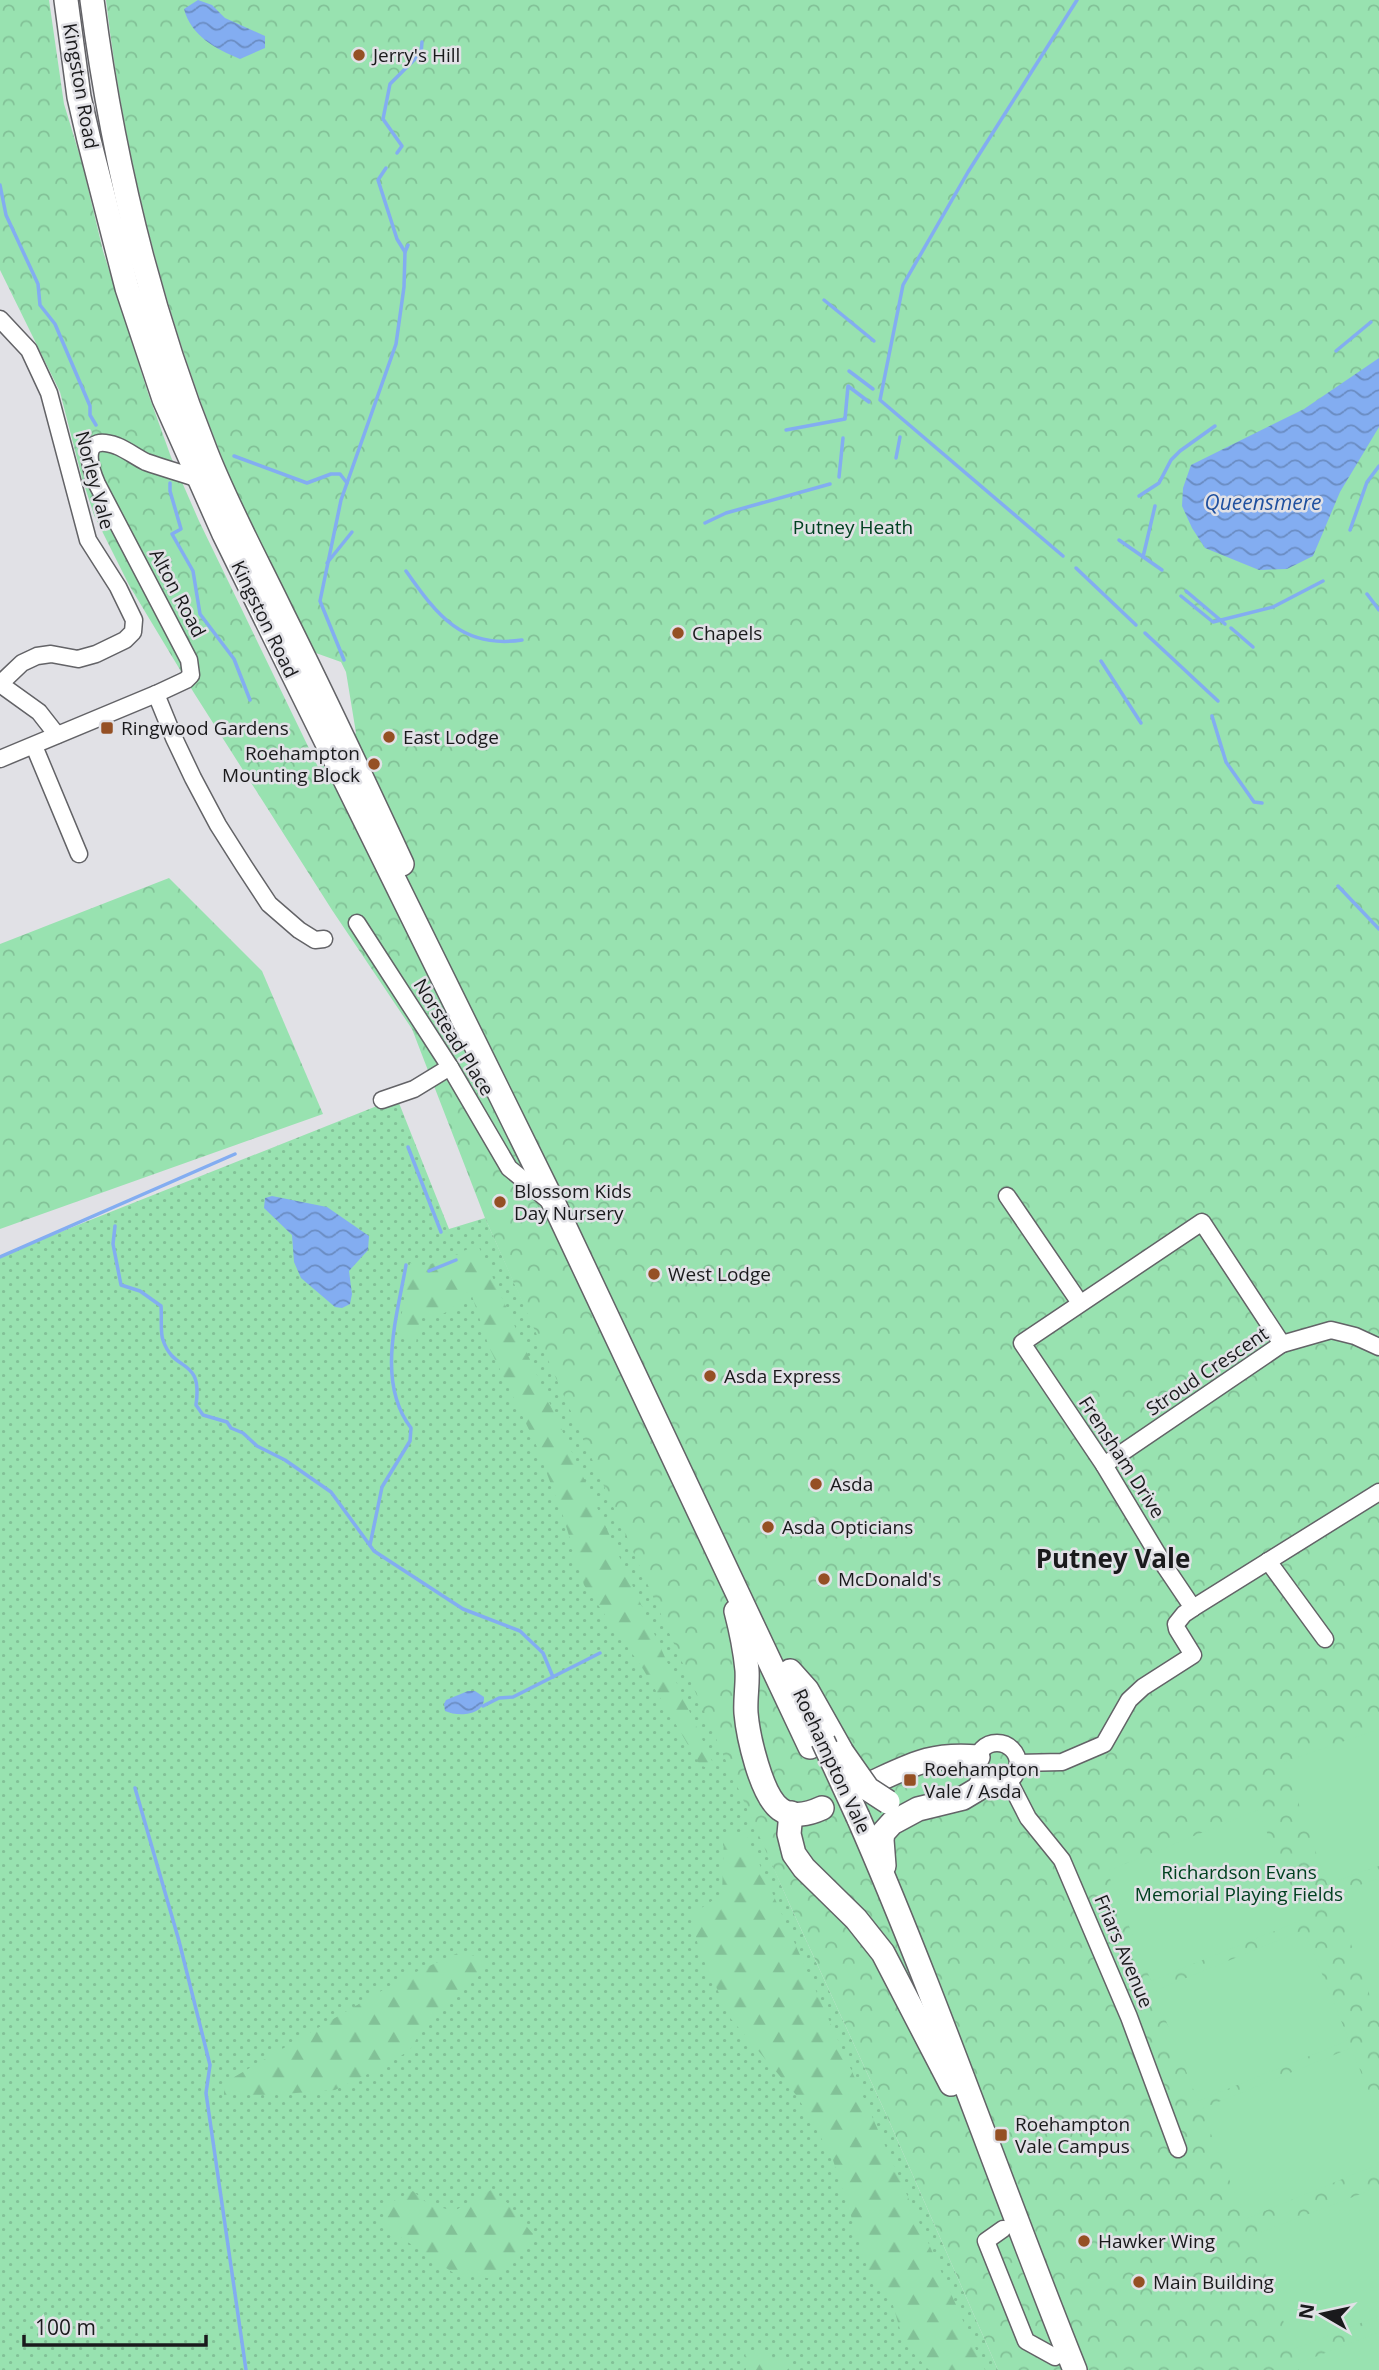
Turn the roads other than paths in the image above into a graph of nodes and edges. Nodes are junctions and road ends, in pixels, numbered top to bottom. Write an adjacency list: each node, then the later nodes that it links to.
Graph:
1 (66, 0): 4 (highway, Kingston Road)
2 (92, 0): 16 (highway, Kingston Road)
3 (0, 319): 5 (street, Norley Vale)
4 (199, 479): 6 (street, Alton Road); 15 (highway, Kingston Road)
5 (3, 691): 7 (street)
6 (156, 694): 7 (street, Alton Road); 12 (street)
7 (57, 735): 8 (street, Alton Road)
8 (34, 746): 9 (street, Alton Road); 10 (street)
9 (0, 759)
10 (79, 854)
11 (357, 923): 13 (street, Norstead Place)
12 (324, 939)
13 (450, 1068): 14 (street); 15 (street, Norstead Place)
14 (382, 1100)
15 (523, 1165): 18 (highway, Kingston Road)
16 (551, 1167): 28 (highway, Roehampton Vale)
17 (1007, 1196): 19 (street)
18 (555, 1206): 25 (highway, Roehampton Vale)
19 (1080, 1303): 20 (street, Frensham Drive); 22 (street, Frensham Drive)
20 (1282, 1344): 21 (street, Stroud Crescent); 22 (street, Stroud Crescent)
21 (1379, 1347)
22 (1104, 1465): 26 (street, Frensham Drive)
23 (1379, 1492): 24 (street)
24 (1268, 1560): 26 (street); 27 (street)
25 (726, 1570): 28 (highway, Roehampton Vale); 36 (highway)
26 (1194, 1608): 30 (street)
27 (1325, 1639)
28 (825, 1747): 35 (highway, bridge); 37 (highway, Roehampton Vale)
29 (978, 1757): 30 (street); 31 (street); 32 (highway)
30 (1018, 1763): 33 (street)
31 (984, 1780): 33 (street); 35 (highway)
32 (876, 1781)
33 (1009, 1781): 40 (street, Friars Avenue)
34 (821, 1808): 36 (highway)
35 (918, 1809): 38 (highway)
36 (791, 1813): 39 (highway)
37 (851, 1817): 38 (highway, Roehampton Vale); 39 (highway, Roehampton Vale)
38 (884, 1880): 42 (highway, Roehampton Vale)
39 (951, 2084): 41 (highway, Roehampton Vale)
40 (1178, 2149)
41 (1057, 2363)
42 (1075, 2370)

